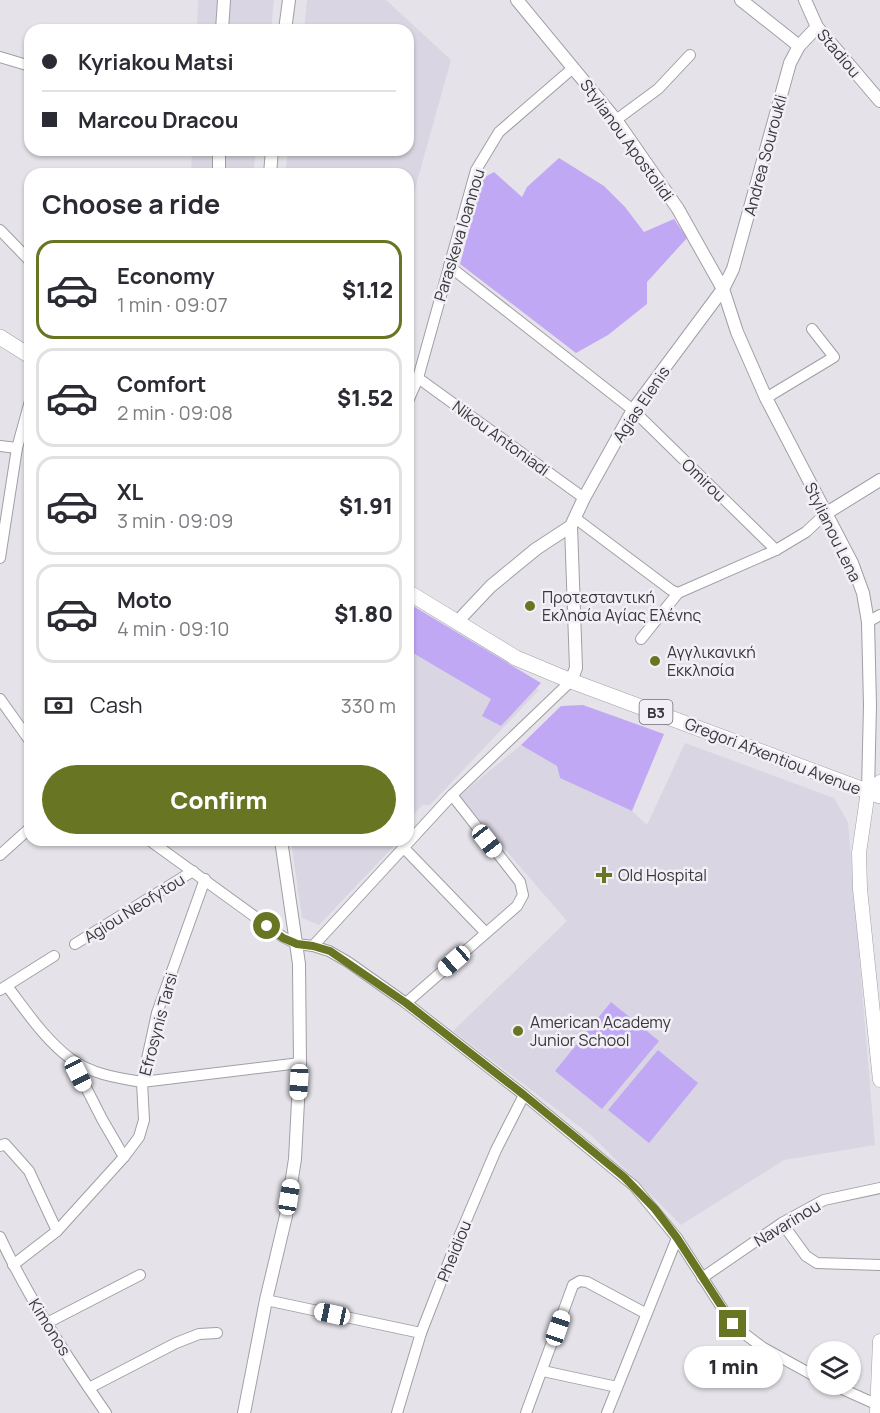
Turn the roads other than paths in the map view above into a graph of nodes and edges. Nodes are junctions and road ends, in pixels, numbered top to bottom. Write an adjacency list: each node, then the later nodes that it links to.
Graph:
1 (224, 0): 6 (street)
2 (289, 0): 7 (street)
3 (517, 0): 13 (street, Stylianou Apostolidi)
4 (741, 0): 9 (street)
5 (805, 0): 8 (street, Stadiou)
6 (222, 24)
7 (286, 24)
8 (817, 27): 9 (street, Andrea Souroukli); 14 (street, Stadiou)
9 (799, 46): 19 (street, Andrea Souroukli)
10 (690, 55): 15 (street)
11 (0, 57): 12 (street)
12 (24, 64)
13 (573, 68): 15 (street, Stylianou Apostolidi); 18 (street, Paraskeva Ioannou)
14 (880, 101)
15 (616, 120): 19 (street, Stylianou Apostolidi)
16 (0, 230): 17 (street)
17 (24, 255)
18 (449, 266): 23 (street, Paraskeva Ioannou); 26 (street, Omirou)
19 (723, 290): 25 (street, Stylianou Lena); 26 (street, Agias Elenis)
20 (812, 328): 25 (street)
21 (0, 337): 22 (main road)
22 (24, 352)
23 (418, 378): 24 (street, Paraskeva Ioannou); 31 (street, Nikou Antoniadi)
24 (414, 387)
25 (766, 398): 32 (street, Stylianou Lena)
26 (633, 410): 31 (street, Agias Elenis); 34 (street, Omirou)
27 (24, 423): 29 (street)
28 (0, 446): 29 (street)
29 (17, 448): 35 (street)
30 (880, 480): 32 (street)
31 (584, 498): 33 (street, Agias Elenis)
32 (825, 514): 34 (street); 40 (street, Stylianou Lena)
33 (573, 522): 36 (street); 39 (street); 42 (street, Agias Elenis)
34 (776, 550): 36 (street)
35 (0, 558)
36 (678, 592): 41 (street)
37 (414, 596): 39 (main road, Gregori Afxentiou Avenue / B3)
38 (880, 615): 40 (street)
39 (457, 622): 42 (main road, Gregori Afxentiou Avenue / B3)
40 (868, 622): 45 (street, Stylianou Lena)
41 (641, 639)
42 (571, 681): 45 (main road, Gregori Afxentiou Avenue / B3); 46 (street)
43 (0, 699): 44 (street)
44 (24, 733)
45 (876, 790): 64 (main road)
46 (452, 795): 48 (street); 55 (street)
47 (24, 833): 52 (street)
48 (414, 837)
49 (163, 846): 53 (street)
50 (282, 846): 57 (street)
51 (404, 848): 55 (street); 58 (street)
52 (0, 855)
53 (194, 871): 54 (street); 56 (street, Agiou Neofytou)
54 (205, 879): 57 (street); 65 (street, Efrosynis Tarsi)
55 (486, 933): 61 (street)
56 (75, 944)
57 (297, 944): 58 (street); 63 (street)
58 (313, 946): 61 (street)
59 (54, 956): 60 (street)
60 (3, 988): 62 (street)
61 (406, 1003): 66 (street)
62 (71, 1060): 65 (street); 68 (street)
63 (300, 1063): 65 (street); 78 (street)
64 (880, 1080)
65 (142, 1082): 68 (street, Efrosynis Tarsi)
66 (524, 1095): 73 (street); 82 (street, Pheidiou)
67 (0, 1146): 71 (street)
68 (124, 1157): 71 (street, Efrosynis Tarsi)
69 (880, 1188): 70 (street, Navarinou)
70 (782, 1223): 75 (street); 77 (street, Navarinou)
71 (57, 1232): 74 (street, Efrosynis Tarsi)
72 (0, 1237): 74 (street, Kimonos)
73 (677, 1238): 77 (street); 79 (street)
74 (13, 1265): 80 (street, Kimonos)
75 (880, 1265)
76 (140, 1275): 80 (street)
77 (702, 1278): 85 (street)
78 (266, 1300): 82 (street); 91 (street)
79 (645, 1313): 84 (street); 86 (street)
80 (46, 1323): 87 (street, Kimonos)
81 (217, 1333): 87 (street)
82 (421, 1333): 92 (street, Pheidiou)
83 (880, 1341): 89 (main road)
84 (543, 1371): 86 (street); 93 (street)
85 (807, 1372)
86 (617, 1387): 94 (street)
87 (89, 1388): 90 (street, Kimonos)
88 (851, 1395): 89 (street)
89 (877, 1409)
90 (106, 1413)
91 (244, 1413)
92 (397, 1413)
93 (526, 1413)
94 (607, 1413)

